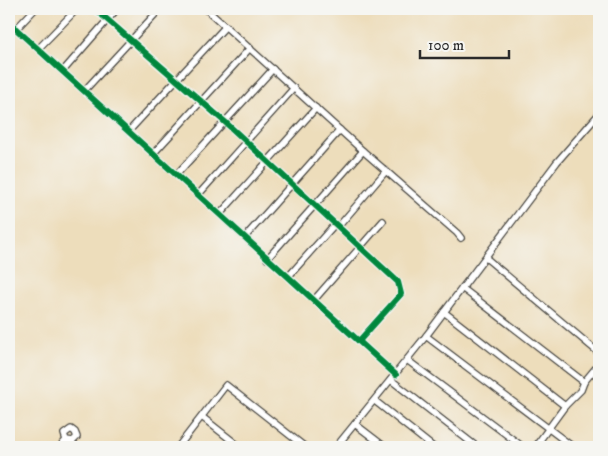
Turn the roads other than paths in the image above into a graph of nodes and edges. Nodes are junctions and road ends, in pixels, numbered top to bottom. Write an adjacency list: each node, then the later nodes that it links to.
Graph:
1 (35, 9): 10 (street)
2 (76, 9): 13 (street)
3 (95, 9): 7 (street)
4 (117, 9): 7 (street)
5 (160, 9): 11 (street)
6 (206, 9): 9 (street)
7 (108, 19): 11 (street); 15 (street)
8 (9, 20): 10 (street)
9 (226, 26): 12 (street); 16 (street)
10 (16, 28): 13 (street)
11 (131, 39): 16 (street); 18 (street)
12 (250, 48): 14 (street); 19 (street)
13 (38, 49): 15 (street)
14 (273, 69): 17 (street); 22 (street)
15 (63, 71): 18 (street)
16 (177, 81): 19 (street); 24 (street)
17 (294, 88): 20 (street); 25 (street)
18 (84, 91): 24 (street)
19 (201, 101): 22 (street); 27 (street)
20 (316, 108): 23 (street); 28 (street)
21 (599, 114): 41 (street)
22 (225, 122): 25 (street); 30 (street)
23 (340, 130): 26 (street); 31 (street)
24 (129, 131): 27 (street)
25 (246, 142): 28 (street); 32 (street)
26 (363, 151): 29 (street); 33 (street)
27 (153, 154): 30 (street)
28 (268, 162): 31 (street); 34 (street)
29 (386, 172): 36 (street); 38 (street)
30 (176, 174): 32 (street)
31 (292, 184): 33 (street); 37 (street)
32 (199, 194): 34 (street)
33 (314, 205): 36 (street); 40 (street)
34 (220, 214): 37 (street)
35 (383, 221): 39 (street)
36 (337, 226): 39 (street); 42 (street)
37 (245, 237): 40 (street)
38 (461, 238)
39 (361, 248): 44 (street); 47 (street)
40 (267, 258): 42 (street)
41 (486, 258): 43 (street); 48 (street)
42 (288, 277): 44 (street)
43 (462, 288): 45 (street); 52 (street)
44 (314, 300): 47 (street)
45 (444, 312): 46 (street); 54 (street)
46 (426, 336): 49 (street); 57 (street)
47 (359, 341): 51 (street)
48 (599, 353)
49 (407, 360): 51 (street); 67 (street)
50 (599, 364): 52 (street)
51 (394, 378): 53 (street); 66 (street)
52 (584, 382): 54 (street)
53 (375, 401): 56 (street); 65 (street)
54 (565, 406): 57 (street)
55 (202, 417): 60 (street); 61 (street); 62 (street)
56 (355, 424): 63 (street); 64 (street)
57 (548, 430): 68 (street); 69 (street)
58 (66, 440): 59 (street)
59 (60, 447)
60 (179, 447)
61 (240, 447)
62 (305, 447)
63 (336, 447)
64 (385, 447)
65 (433, 447)
66 (477, 447)
67 (523, 447)
68 (535, 447)
69 (572, 447)

